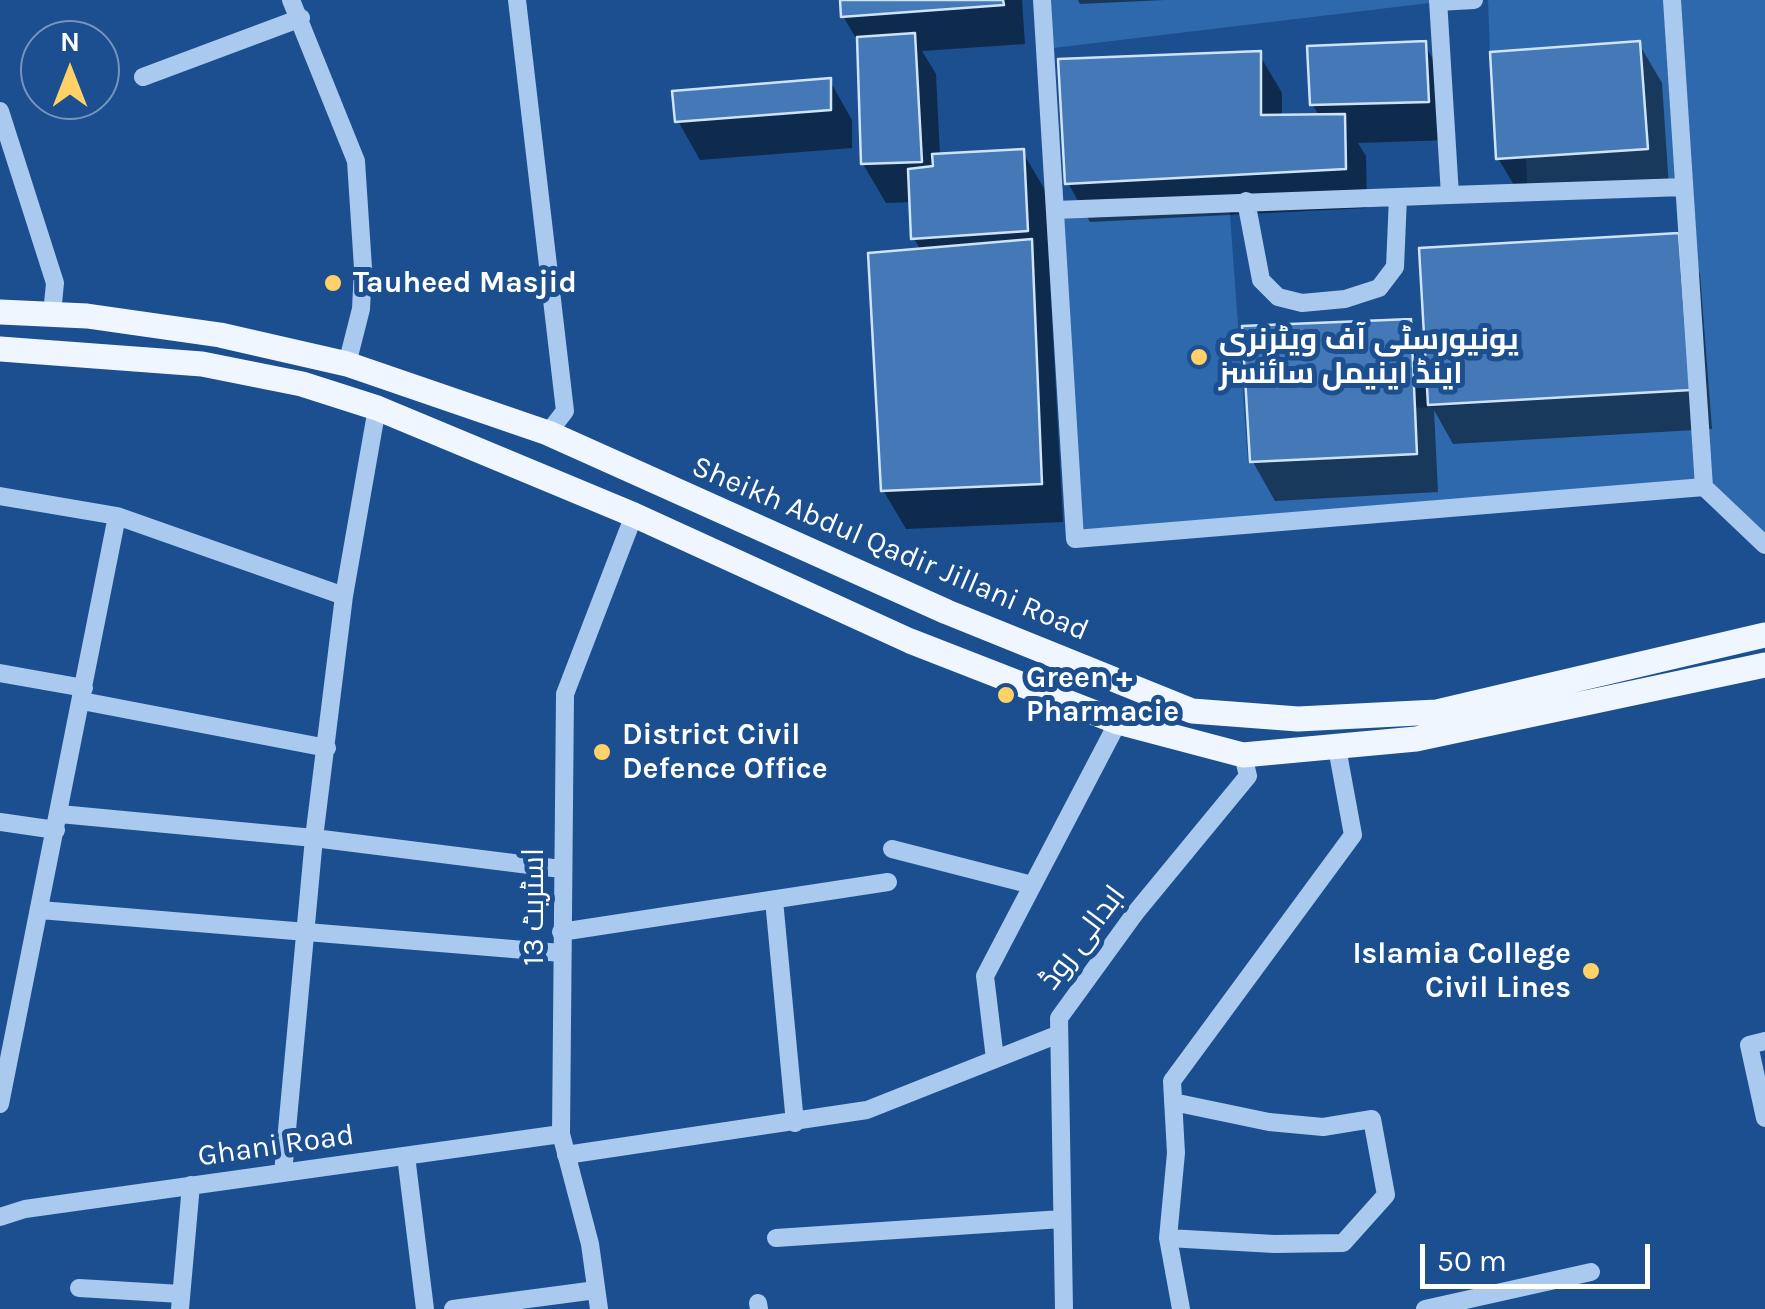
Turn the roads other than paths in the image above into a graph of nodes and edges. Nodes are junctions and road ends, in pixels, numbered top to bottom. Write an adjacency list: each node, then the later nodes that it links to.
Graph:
1 (291, 0): 7 (street)
2 (517, 0): 20 (street)
3 (1042, 0): 14 (street)
4 (1474, 0): 6 (street)
5 (1672, 0): 10 (street)
6 (1438, 1): 11 (street)
7 (301, 18): 8 (street); 18 (street)
8 (142, 76)
9 (0, 111): 16 (street)
10 (1684, 187): 11 (street); 21 (street)
11 (1450, 196): 12 (street)
12 (1398, 197): 13 (street); 13 (street)
13 (1246, 200): 14 (street)
14 (1055, 210): 21 (street)
15 (0, 312): 16 (main road, Sheikh Abdul Qadir Jillani Road)
16 (52, 314): 18 (main road, Sheikh Abdul Qadir Jillani Road)
17 (0, 349): 19 (main road)
18 (348, 364): 20 (main road, Sheikh Abdul Qadir Jillani Road)
19 (377, 408): 23 (main road); 26 (street)
20 (548, 433): 27 (main road, Sheikh Abdul Qadir Jillani Road)
21 (1704, 487): 25 (street)
22 (0, 496): 24 (street)
23 (634, 515): 31 (main road); 39 (street, اسٹریٹ 13)
24 (117, 516): 26 (street); 30 (street)
25 (1765, 545)
26 (344, 596): 32 (street)
27 (1765, 635)
28 (1765, 665): 33 (main road)
29 (0, 672): 30 (street)
30 (83, 695): 32 (street); 36 (street)
31 (1118, 722): 34 (main road); 41 (street)
32 (326, 748): 37 (street)
33 (1337, 748): 34 (main road); 51 (street)
34 (1243, 755): 47 (street, ابدالی روڈ)
35 (0, 822): 36 (street)
36 (58, 822): 37 (street); 43 (street)
37 (314, 838): 39 (street); 45 (street)
38 (892, 849): 41 (street)
39 (561, 869): 44 (street, اسٹریٹ 13)
40 (888, 882): 42 (street)
41 (1032, 886): 50 (street)
42 (774, 900): 44 (street); 54 (street)
43 (40, 910): 45 (street); 49 (street)
44 (561, 932): 46 (street, اسٹریٹ 13)
45 (302, 934): 46 (street); 58 (street)
46 (561, 953): 55 (street, اسٹریٹ 13)
47 (1059, 1034): 50 (street); 61 (street, ابدالی روڈ)
48 (1765, 1041): 53 (street)
49 (6, 1046): 52 (street)
50 (996, 1059): 54 (street)
51 (1173, 1102): 63 (street); 63 (street)
52 (0, 1104)
53 (1765, 1118)
54 (795, 1123): 57 (street)
55 (561, 1134): 56 (street, Ghani Road); 57 (street, اسٹریٹ 13)
56 (406, 1156): 58 (street, Ghani Road); 68 (street)
57 (566, 1156): 66 (street, اسٹریٹ 13)
58 (283, 1173): 59 (street, Ghani Road)
59 (192, 1186): 60 (street, Ghani Road); 67 (street)
60 (0, 1217)
61 (1062, 1219): 62 (street); 71 (street, ابدالی روڈ)
62 (776, 1238)
63 (1168, 1238): 72 (street)
64 (1591, 1272): 73 (street)
65 (79, 1288): 67 (street)
66 (596, 1290): 69 (street); 70 (street, اسٹریٹ 13)
67 (181, 1301)
68 (425, 1309)
69 (453, 1309)
70 (599, 1309)
71 (1064, 1309)
72 (1181, 1309)
73 (1425, 1309)

